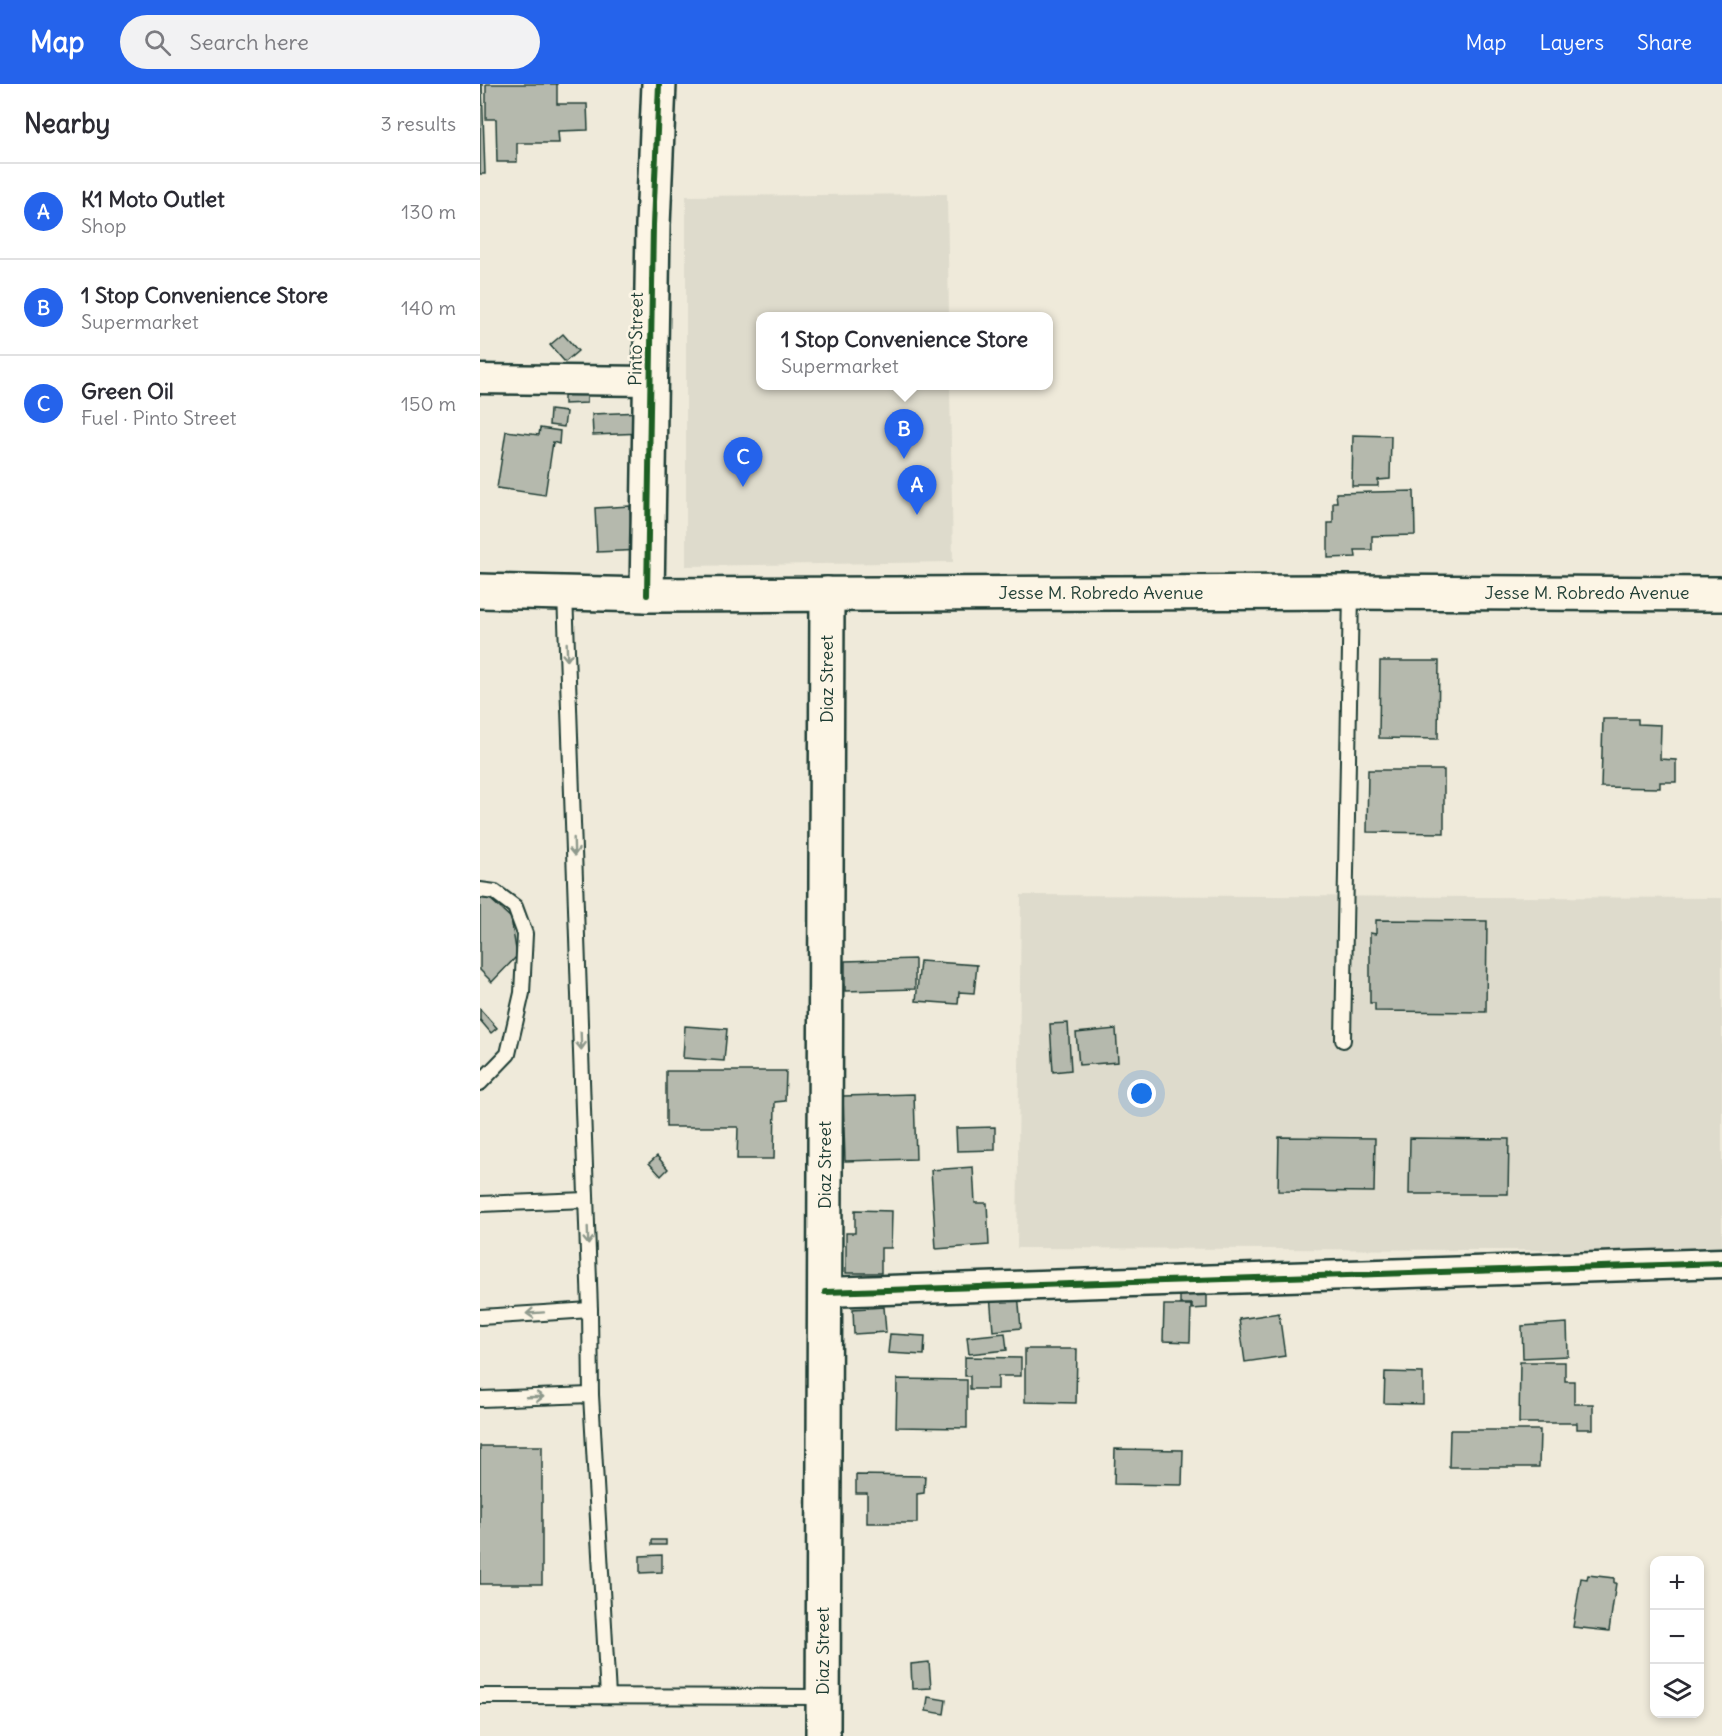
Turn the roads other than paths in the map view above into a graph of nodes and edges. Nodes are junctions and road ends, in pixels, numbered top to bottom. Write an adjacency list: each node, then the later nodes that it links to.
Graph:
1 (659, 84): 3 (main road, Pinto Street)
2 (480, 379): 3 (street)
3 (650, 381): 9 (main road, Pinto Street)
4 (480, 591): 6 (main road, Jesse M. Robredo Avenue)
5 (1351, 592): 7 (main road, Jesse M. Robredo Avenue); 8 (main road, Jesse M. Robredo Avenue); 11 (lane)
6 (565, 593): 9 (main road, Jesse M. Robredo Avenue); 13 (lane, one-way to 13)
7 (827, 594): 9 (main road, Jesse M. Robredo Avenue); 16 (main road, Diaz Street)
8 (1722, 594)
9 (647, 595)
10 (480, 890): 12 (lane)
11 (1343, 1040)
12 (480, 1083)
13 (586, 1200): 14 (lane); 17 (lane, one-way to 17)
14 (480, 1204)
15 (1722, 1263): 16 (street)
16 (825, 1292): 23 (main road, Diaz Street)
17 (590, 1310): 18 (lane, one-way to 18); 19 (lane)
18 (480, 1317)
19 (591, 1395): 20 (lane, one-way to 19); 22 (lane)
20 (480, 1399)
21 (480, 1696): 22 (lane)
22 (608, 1696): 23 (lane)
23 (823, 1696): 24 (main road, Diaz Street)
24 (823, 1736)

